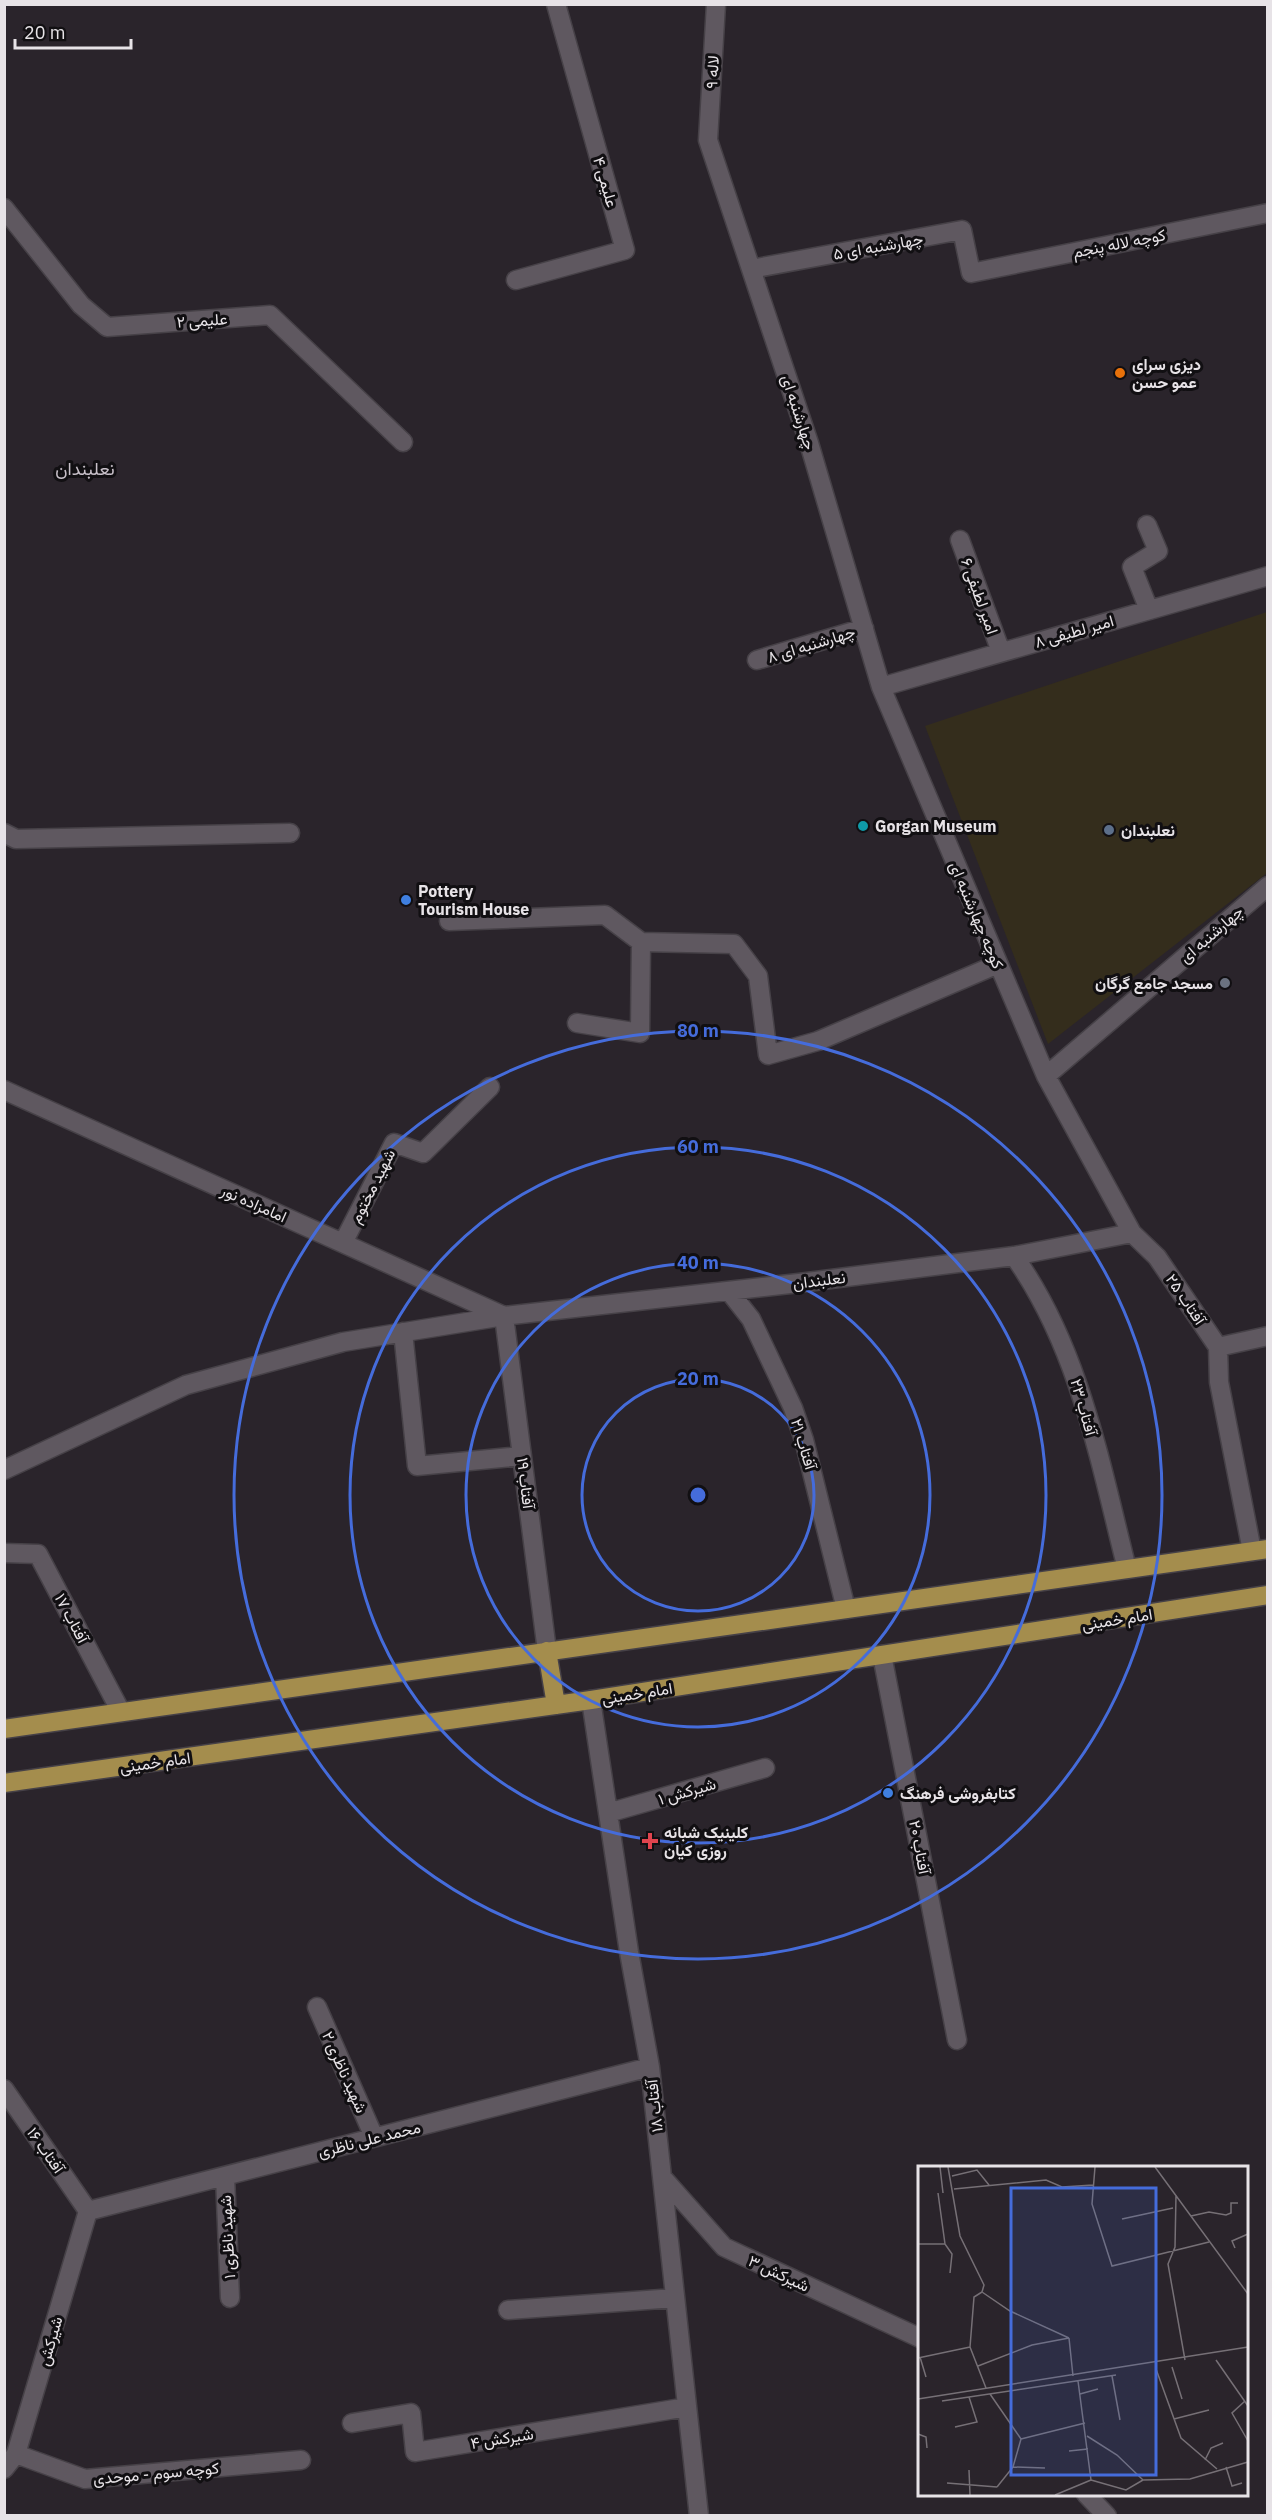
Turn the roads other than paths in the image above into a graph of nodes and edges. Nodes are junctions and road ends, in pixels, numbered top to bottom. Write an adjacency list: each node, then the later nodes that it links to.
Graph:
1 (556, 4): 8 (street, ۴ علیمی)
2 (716, 4): 3 (street, ۹ لاله)
3 (708, 140): 6 (street, چهارشنبه ای)
4 (4, 208): 9 (street, ۲ علیمی)
5 (1268, 213): 7 (street, کوچه لاله پنجم)
6 (751, 269): 7 (street, ۵ چهارشنبه ای); 14 (street, چهارشنبه ای)
7 (971, 273)
8 (516, 280)
9 (404, 442)
10 (1147, 525): 13 (street)
11 (960, 540): 15 (street, ۶ امیر لطیفی)
12 (1268, 576): 13 (street, ۸ امیر لطیفی)
13 (1149, 610): 15 (street, ۸ امیر لطیفی)
14 (864, 628): 16 (street, ۸ چهارشنبه ای); 17 (street, چهارشنبه ای)
15 (1001, 652): 17 (street, ۸ امیر لطیفی)
16 (757, 660)
17 (881, 687): 23 (street, کوچه چهارشنبه ای)
18 (4, 833): 19 (street)
19 (290, 833)
20 (1268, 886): 25 (street, چهارشنبه ای)
21 (449, 921): 22 (street)
22 (641, 942): 23 (street); 24 (street)
23 (998, 964): 25 (street, کوچه چهارشنبه ای)
24 (577, 1023)
25 (1046, 1076): 28 (street, آفتاب ۲۵)
26 (490, 1087): 29 (street, شهید مختوم)
27 (4, 1090): 29 (street, امامزاده نور)
28 (1132, 1233): 30 (street, نعلبندان); 35 (street, آفتاب ۲۵)
29 (343, 1243): 32 (street, امامزاده نور)
30 (1014, 1256): 31 (street, نعلبندان); 40 (street, آفتاب ۲۳)
31 (729, 1291): 32 (street, نعلبندان); 42 (street, آفتاب ۲۱)
32 (504, 1316): 33 (street, نعلبندان); 36 (street, ۱۹ آفتاب)
33 (403, 1332): 36 (street); 37 (street, نعلبندان)
34 (1268, 1336): 35 (street)
35 (1218, 1347): 38 (street)
36 (522, 1456): 43 (street, ۱۹ آفتاب)
37 (4, 1470)
38 (1260, 1550): 40 (main road)
39 (4, 1552): 47 (street, ۱۷ آفتاب)
40 (1128, 1569): 42 (main road)
41 (1268, 1595): 44 (main road, امام خمینی)
42 (846, 1610): 43 (main road)
43 (547, 1651): 46 (main road); 47 (main road)
44 (882, 1655): 45 (main road, امام خمینی); 53 (street, ۲۰ آفتاب)
45 (591, 1700): 46 (main road, امام خمینی); 51 (street, آفتاب ۱۸)
46 (556, 1705): 50 (main road, امام خمینی)
47 (121, 1712): 48 (main road)
48 (4, 1729)
49 (765, 1768): 51 (street, شیرکش ۱)
50 (4, 1784)
51 (608, 1813): 54 (street, آفتاب ۱۸)
52 (317, 2007): 56 (street, ۲ شهید ناظری)
53 (957, 2040)
54 (650, 2067): 56 (street, محمد علی ناظری); 58 (street, آفتاب ۱۸)
55 (4, 2089): 59 (street, آفتاب ۱۶)
56 (374, 2137): 57 (street, محمد علی ناظری)
57 (225, 2176): 59 (street, محمد علی ناظری); 60 (street, ۱ شهید ناظری)
58 (662, 2177): 61 (street, آفتاب ۱۸); 63 (street, ۳ شیرکش)
59 (88, 2211): 66 (street, شیرکش)
60 (230, 2298)
61 (675, 2298): 62 (street); 64 (street, آفتاب ۱۸)
62 (508, 2310)
63 (918, 2337)
64 (687, 2408): 65 (street, ۴ شیرکش); 70 (street, آفتاب ۱۸)
65 (352, 2423)
66 (16, 2454): 67 (street, کوچه سوم - موحدی); 68 (street, شیرکش)
67 (301, 2460)
68 (4, 2469)
69 (1088, 2496): 71 (street)
70 (699, 2516)
71 (1107, 2516)

